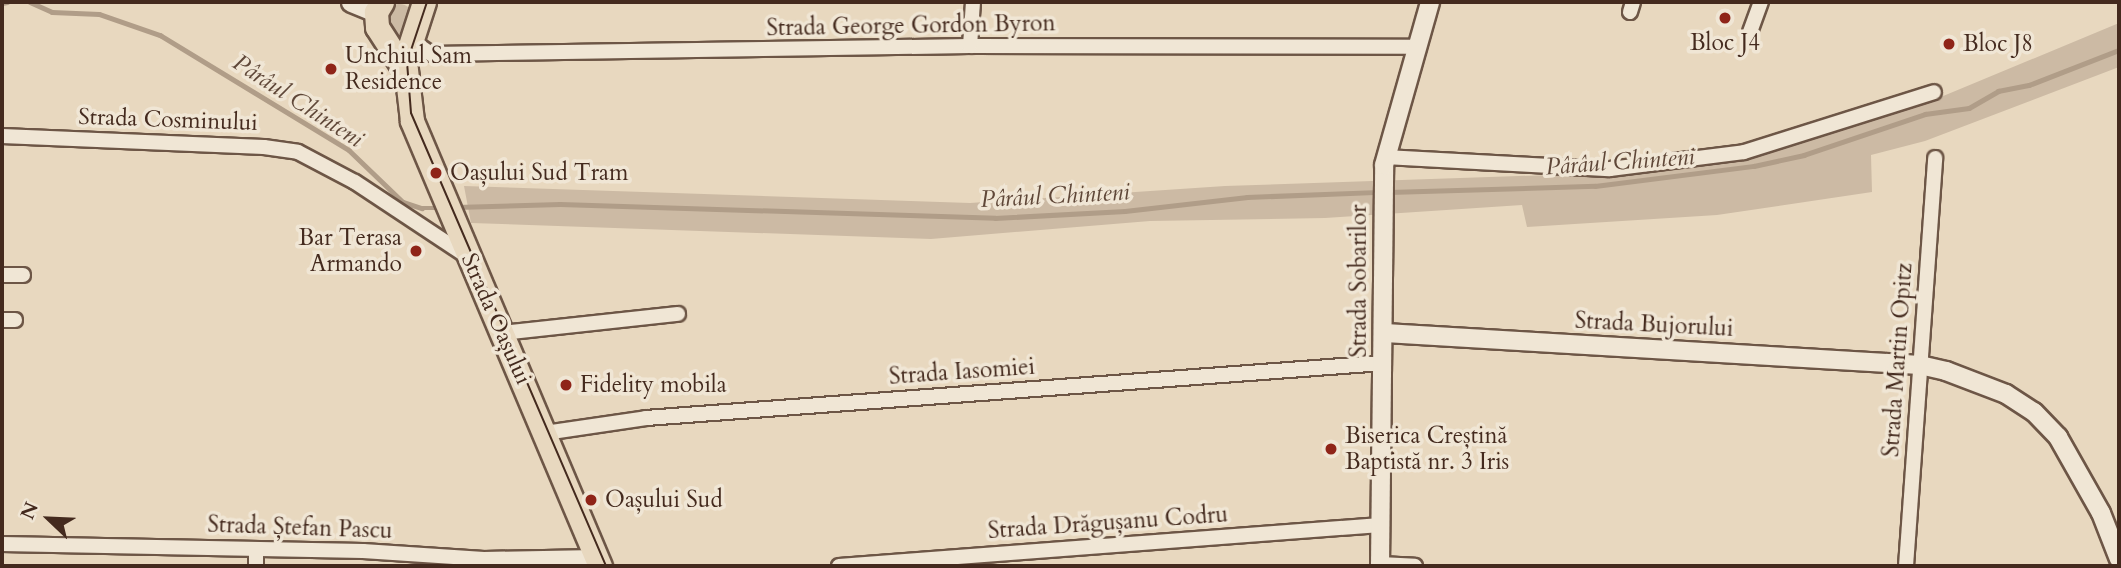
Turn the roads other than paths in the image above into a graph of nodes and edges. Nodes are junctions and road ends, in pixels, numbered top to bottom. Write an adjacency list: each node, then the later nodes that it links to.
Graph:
1 (351, 2): 6 (main road)
2 (973, 2): 10 (street)
3 (1430, 2): 11 (street, Strada Sobarilor)
4 (1760, 2): 7 (street)
5 (422, 3): 9 (main road, Strada Oașului)
6 (379, 7): 8 (main road, Strada Oașului)
7 (1750, 32)
8 (384, 38): 9 (main road); 12 (main road, Strada Oașului)
9 (411, 40): 10 (street, Strada George Gordon Byron); 12 (main road, Strada Oașului)
10 (970, 46): 11 (street, Strada George Gordon Byron)
11 (1416, 47): 16 (street, Strada Sobarilor)
12 (404, 69): 17 (main road, Strada Oașului)
13 (1934, 92): 16 (street)
14 (2, 136): 17 (street, Strada Cosminului)
15 (1935, 158): 24 (street, Strada Martin Opitz)
16 (1384, 165): 22 (street, Strada Sobarilor)
17 (469, 258): 21 (main road, Strada Oașului)
18 (2, 275): 19 (street)
19 (23, 275)
20 (678, 314): 21 (street)
21 (502, 333): 25 (main road, Strada Oașului)
22 (1385, 334): 23 (street, Strada Sobarilor); 24 (street, Strada Bujorului)
23 (1383, 363): 25 (street, Strada Iasomiei); 26 (street, Strada Sobarilor)
24 (1920, 365): 29 (street, Strada Bujorului); 36 (street, Strada Martin Opitz)
25 (545, 433): 31 (main road, Strada Oașului)
26 (1380, 525): 32 (street, Strada Sobarilor); 34 (street, Strada Drăgușanu Codru)
27 (2, 544): 28 (street, Strada Ștefan Pascu)
28 (256, 549): 30 (street, Strada Ștefan Pascu); 33 (street)
29 (2119, 559)
30 (389, 560): 31 (street, Strada Ștefan Pascu)
31 (598, 562)
32 (1380, 565): 35 (street)
33 (256, 566)
34 (839, 566)
35 (1415, 566)
36 (1906, 566)

